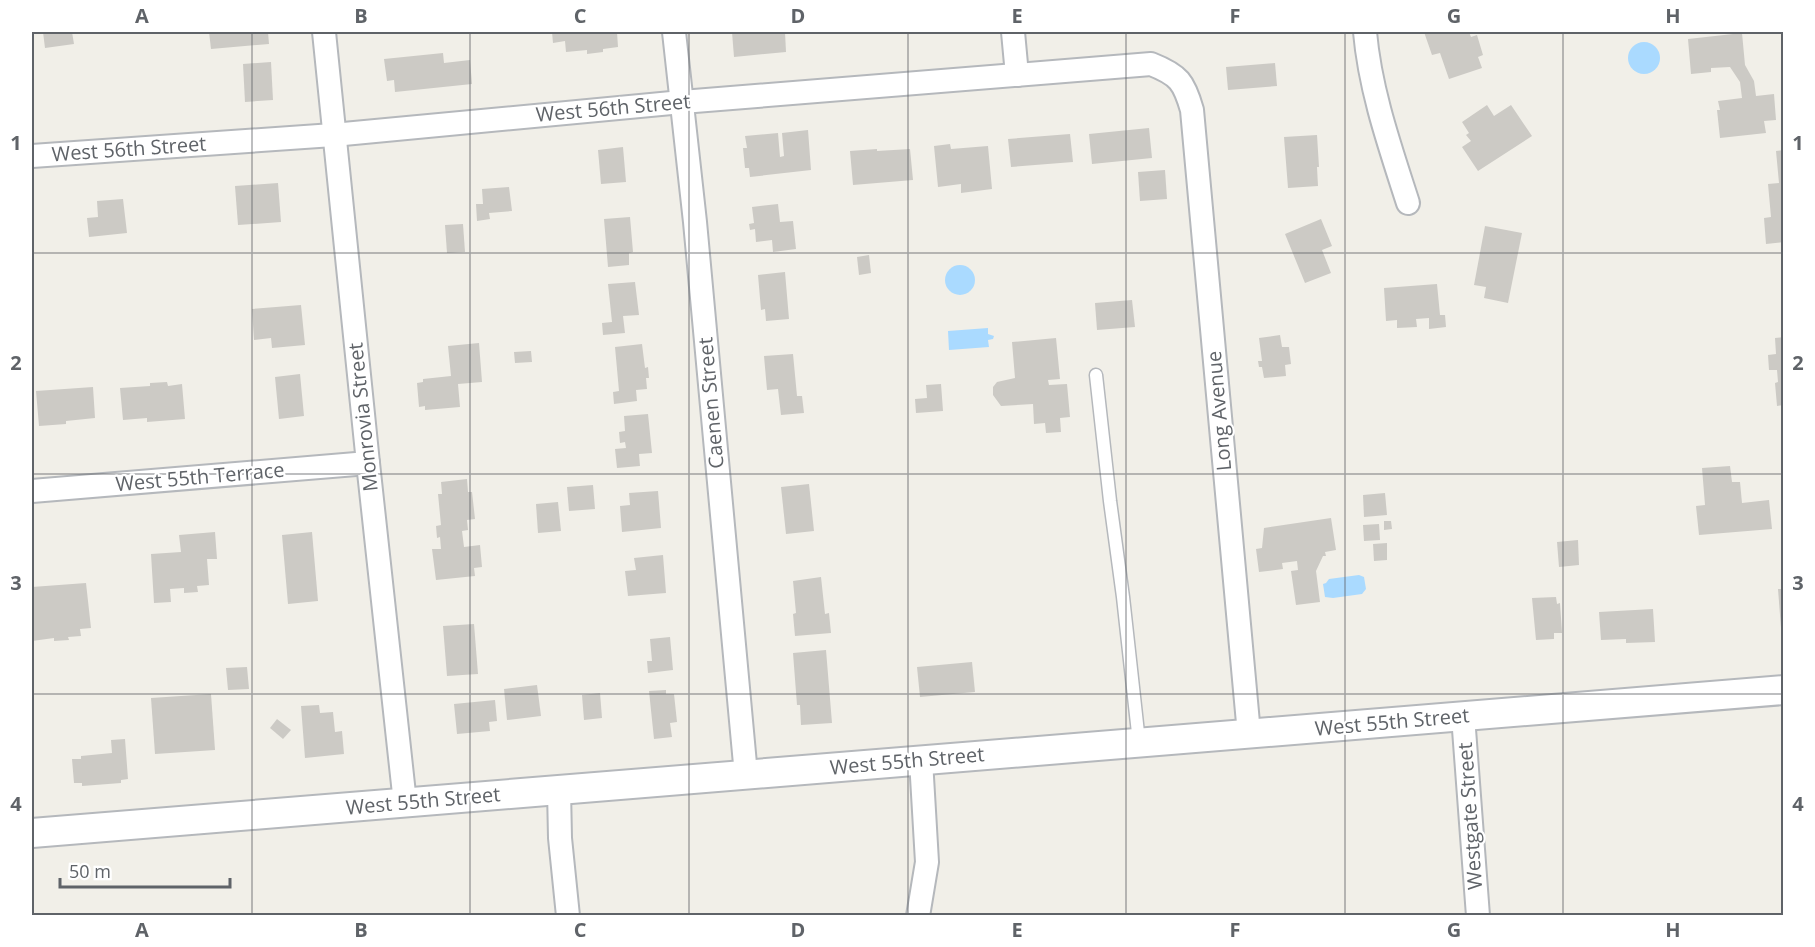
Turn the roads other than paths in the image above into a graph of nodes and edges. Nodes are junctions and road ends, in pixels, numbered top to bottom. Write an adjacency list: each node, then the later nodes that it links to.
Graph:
1 (324, 32): 8 (street, Monrovia Street)
2 (674, 32): 7 (street, Caenen Street)
3 (1013, 32): 5 (street)
4 (1365, 32): 10 (street)
5 (1017, 75): 6 (street, West 56th Street); 7 (street, West 56th Street)
6 (1186, 89): 16 (street, Long Avenue)
7 (682, 102): 8 (street, West 56th Street); 19 (street, Caenen Street)
8 (333, 135): 9 (street, West 56th Street); 12 (street, Monrovia Street)
9 (32, 156)
10 (1408, 203)
11 (1095, 375): 17 (lane)
12 (368, 463): 13 (street, West 55th Terrace); 21 (street, Monrovia Street)
13 (32, 491)
14 (1784, 690): 15 (street, West 55th Street)
15 (1462, 716): 16 (street, West 55th Street); 25 (street, Westgate Street)
16 (1249, 734): 17 (street, West 55th Street)
17 (1139, 742): 18 (street, West 55th Street)
18 (921, 760): 19 (street, West 55th Street); 24 (street)
19 (746, 775): 20 (street, West 55th Street)
20 (559, 790): 21 (street, West 55th Street); 23 (street)
21 (405, 803): 22 (street, West 55th Street)
22 (32, 833)
23 (567, 915)
24 (918, 915)
25 (1478, 915)

